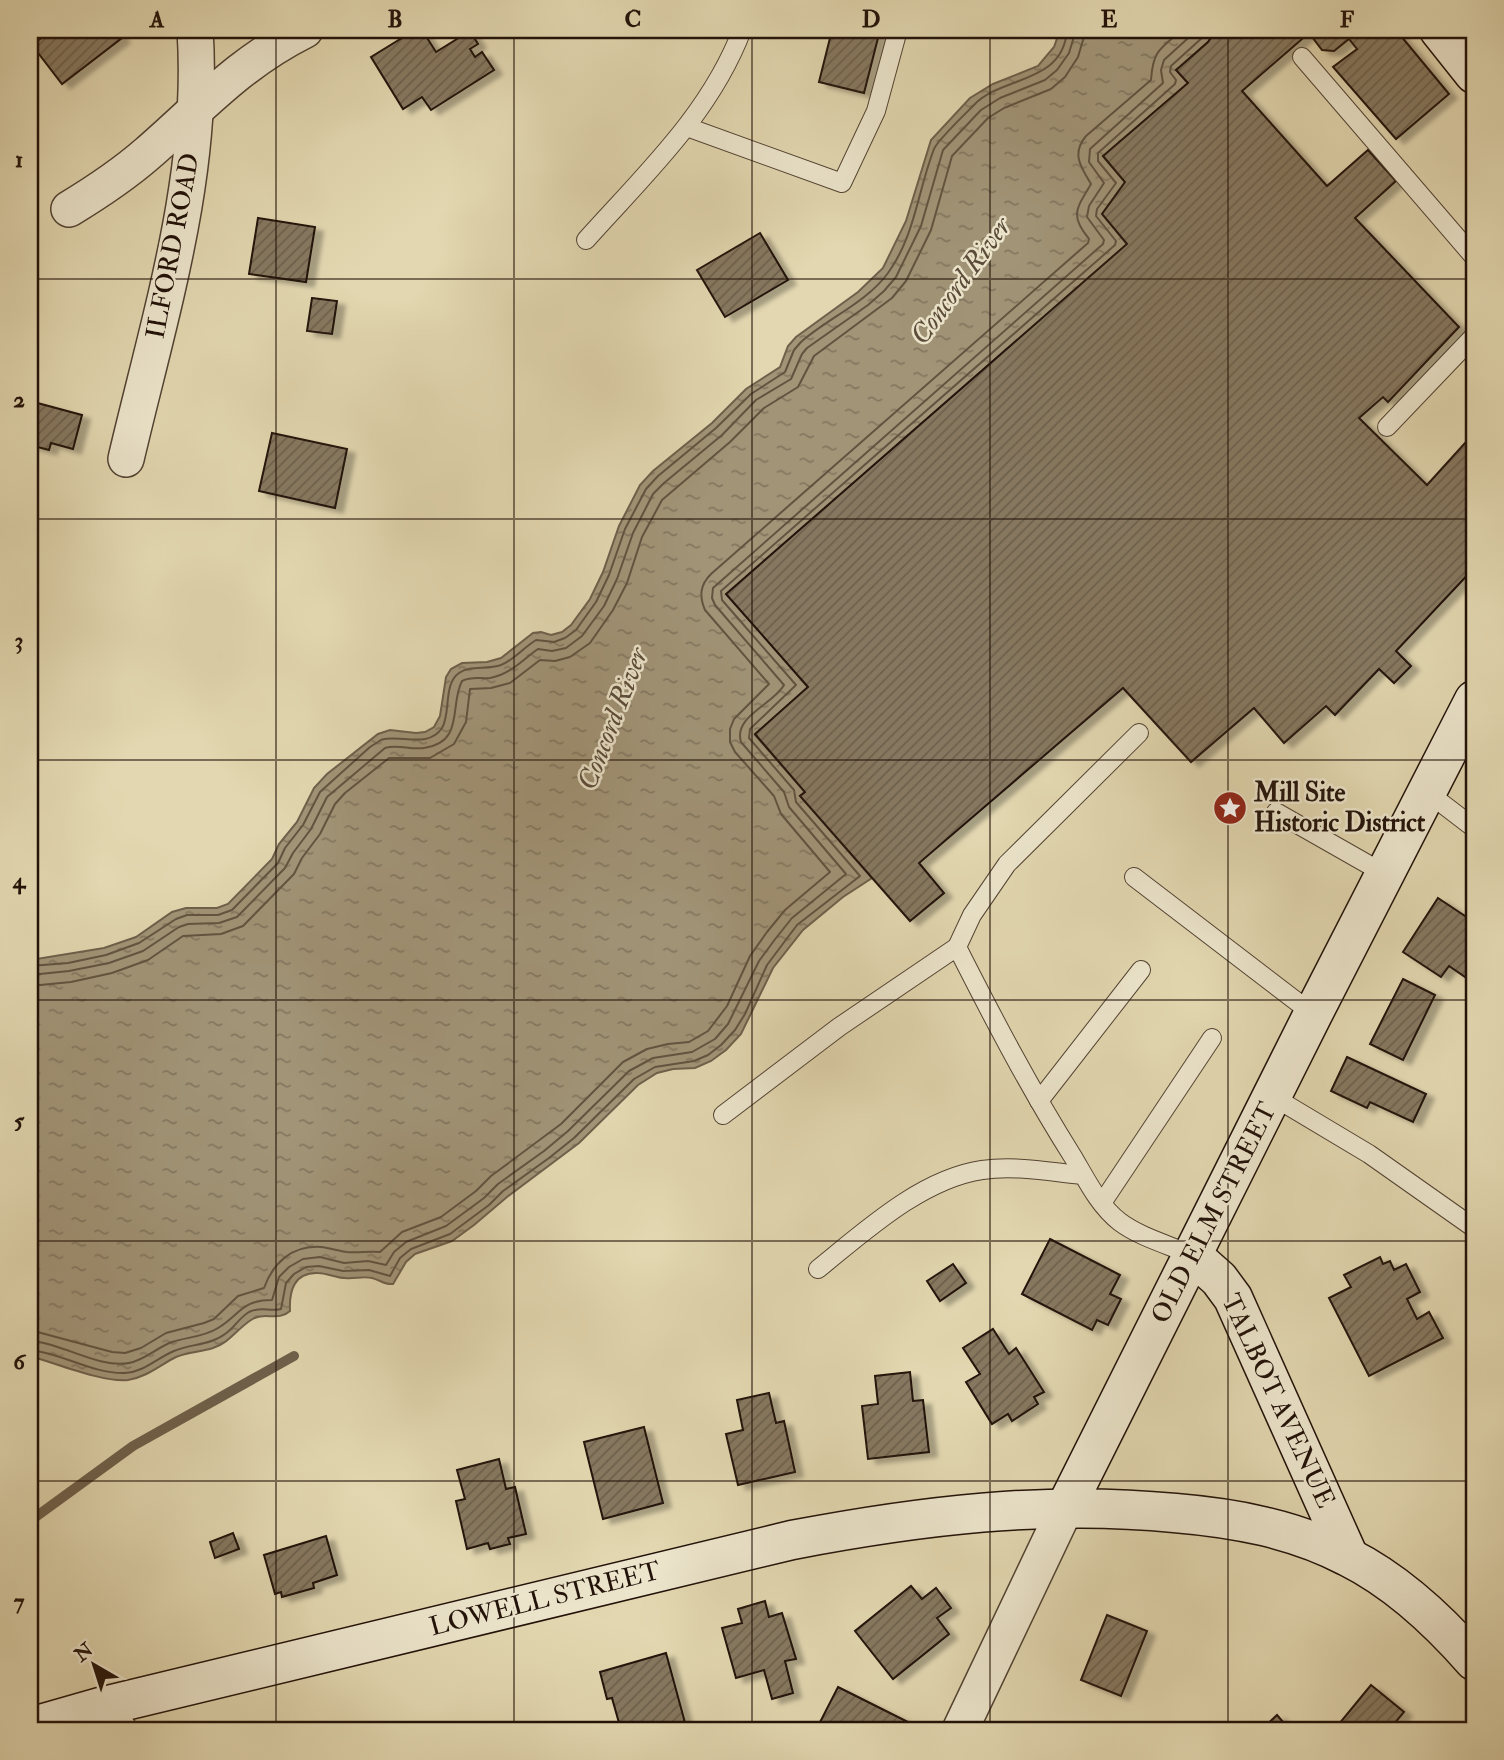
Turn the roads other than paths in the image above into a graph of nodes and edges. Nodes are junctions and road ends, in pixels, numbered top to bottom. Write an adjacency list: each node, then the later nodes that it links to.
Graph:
1 (195, 30): 8 (street, ILFORD ROAD)
2 (305, 30): 8 (street)
3 (742, 30): 9 (lane)
4 (898, 30): 9 (lane)
5 (1439, 30): 7 (main road)
6 (1301, 57): 12 (lane)
7 (1474, 74)
8 (196, 109): 10 (street); 15 (street, ILFORD ROAD)
9 (687, 127): 11 (lane)
10 (69, 209)
11 (586, 240)
12 (1474, 257)
13 (1474, 336): 14 (lane)
14 (1387, 427)
15 (126, 459)
16 (1472, 712): 18 (main road, OLD ELM STREET)
17 (1139, 733): 23 (lane)
18 (1427, 792): 20 (lane); 21 (main road, OLD ELM STREET)
19 (1276, 812): 21 (lane)
20 (1474, 828)
21 (1385, 874): 25 (main road, OLD ELM STREET)
22 (1134, 877): 25 (lane)
23 (957, 947): 28 (lane); 29 (lane)
24 (1141, 970): 28 (lane)
25 (1313, 1014): 27 (main road, OLD ELM STREET)
26 (1212, 1038): 31 (lane)
27 (1272, 1096): 32 (lane); 33 (main road, OLD ELM STREET)
28 (1038, 1101): 30 (lane)
29 (723, 1115)
30 (1083, 1175): 31 (lane); 34 (lane)
31 (1102, 1203): 33 (lane)
32 (1474, 1228)
33 (1192, 1255): 35 (main road, OLD ELM STREET); 36 (main road, TALBOT AVENUE)
34 (818, 1269)
35 (1066, 1507): 36 (main road, TALBOT AVENUE); 38 (main road, LOWELL STREET); 40 (street, OLD ELM STREET)
36 (1349, 1557): 37 (main road, TALBOT AVENUE)
37 (1474, 1661)
38 (109, 1718): 39 (main road, LOWELL STREET)
39 (30, 1727)
40 (960, 1730)

